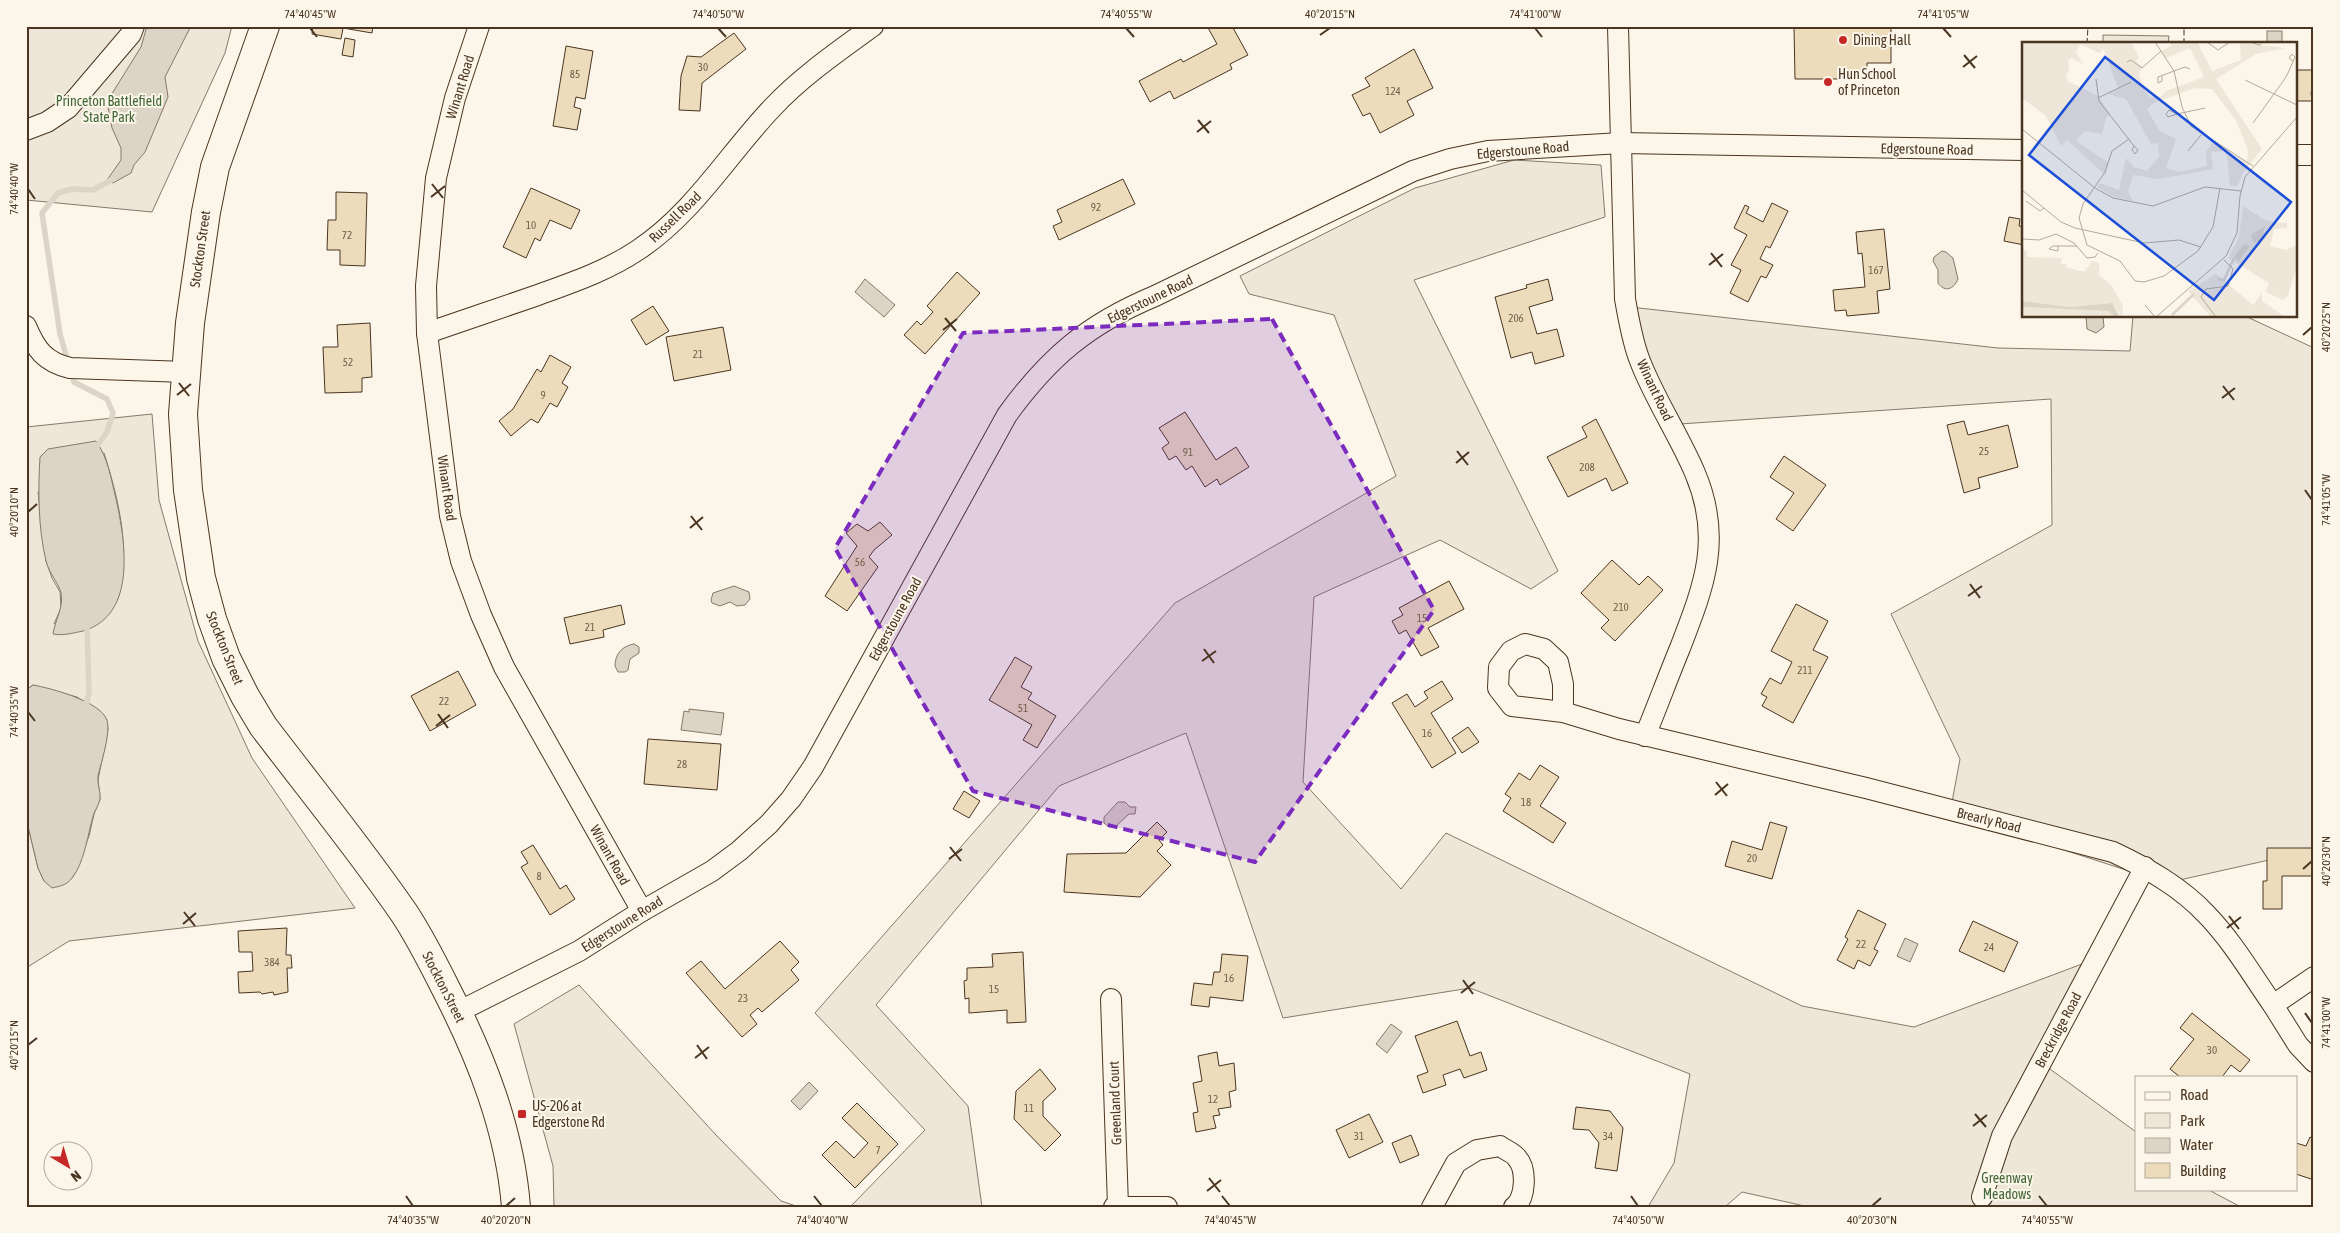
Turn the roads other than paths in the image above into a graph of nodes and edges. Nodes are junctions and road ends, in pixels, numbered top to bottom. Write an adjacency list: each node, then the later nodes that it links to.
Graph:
1 (134, 26): 6 (street)
2 (265, 26): 13 (highway, Stockton Street)
3 (479, 26): 12 (street, Winant Road)
4 (873, 26): 12 (street, Russell Road)
5 (1618, 26): 7 (street, Winant Road)
6 (26, 130)
7 (1620, 143): 8 (street, Edgerstoune Road); 15 (street, Winant Road); 17 (street, Edgerstoune Road)
8 (2022, 150)
9 (2298, 155): 10 (street)
10 (2314, 156)
11 (26, 326): 13 (street)
12 (427, 333): 17 (street, Winant Road)
13 (186, 372): 21 (highway, Stockton Street)
14 (1563, 712): 15 (street, Brearly Road)
15 (1645, 736): 16 (street, Brearly Road)
16 (2145, 867): 20 (street, Brearly Road); 23 (street, Breckridge Road)
17 (642, 911): 21 (street, Edgerstoune Road)
18 (2314, 977): 20 (street)
19 (1111, 999): 24 (street, Greenland Court)
20 (2273, 1005): 22 (street, Brearly Road)
21 (458, 1012): 25 (highway, Stockton Street)
22 (2314, 1062)
23 (1982, 1197)
24 (1118, 1206): 26 (street); 27 (street)
25 (516, 1207)
26 (1114, 1207)
27 (1167, 1207)
28 (1432, 1207): 29 (street)
29 (1514, 1207)

